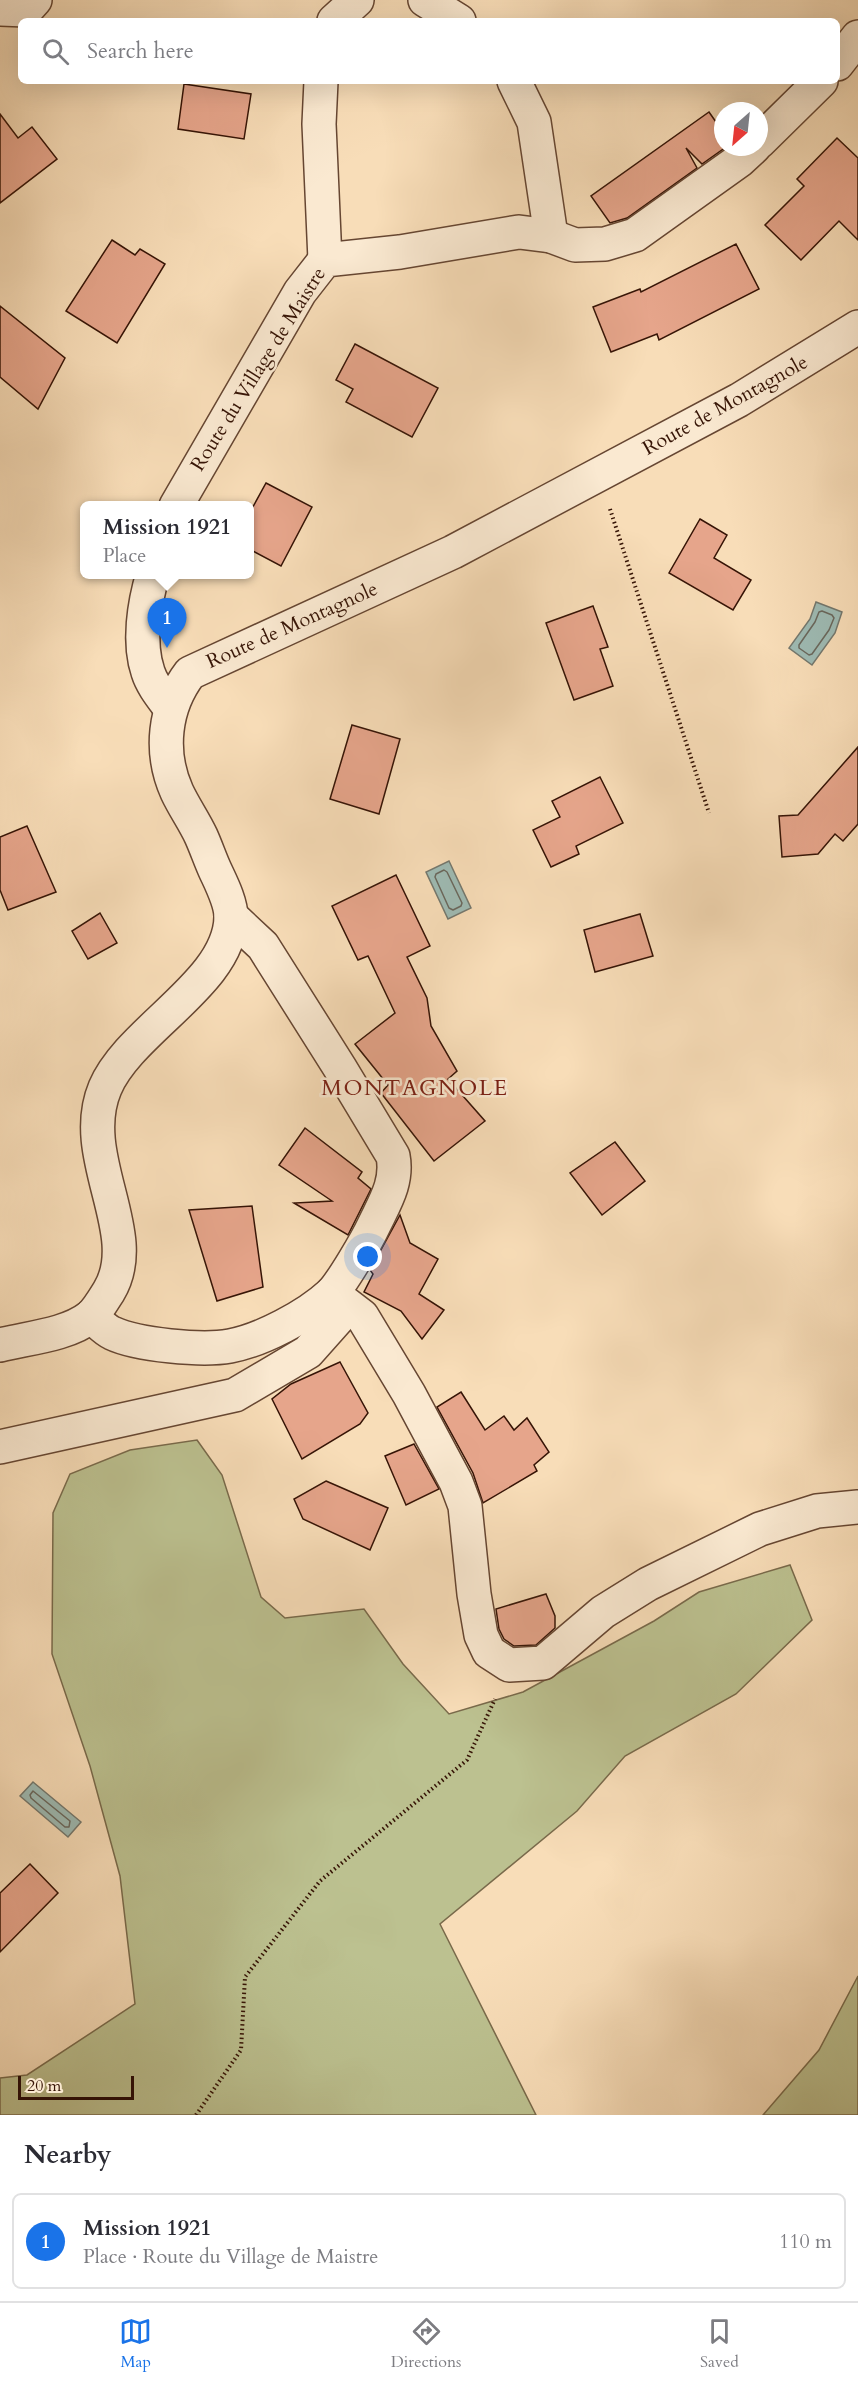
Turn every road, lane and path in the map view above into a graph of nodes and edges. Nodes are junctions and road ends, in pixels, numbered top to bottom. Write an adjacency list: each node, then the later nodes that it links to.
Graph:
1 (35, 0): 4 (street)
2 (357, 0): 5 (street)
3 (425, 0): 6 (street)
4 (0, 9)
5 (337, 18)
6 (454, 18)
7 (858, 37): 8 (street)
8 (840, 60)
9 (321, 84): 15 (street)
10 (515, 84): 14 (street)
11 (818, 84): 12 (street)
12 (768, 133)
13 (744, 156): 14 (street, Route du Village de Maistre)
14 (551, 236): 15 (street, Route du Village de Maistre)
15 (326, 260): 18 (street, Route du Village de Maistre)
16 (858, 327): 17 (street, Route de Montagnole)
17 (599, 474): 20 (street, Route de Montagnole); 21 (path)
18 (179, 501)
19 (152, 579): 20 (street)
20 (170, 708): 22 (street, Route de Montagnole)
21 (709, 813)
22 (231, 916): 23 (street); 24 (street, Route de Montagnole)
23 (340, 1300): 24 (street); 26 (street); 28 (street)
24 (91, 1316): 25 (street, Route de Montagnole)
25 (0, 1345)
26 (0, 1447)
27 (858, 1507): 28 (street)
28 (509, 1665): 29 (path)
29 (196, 2115)

